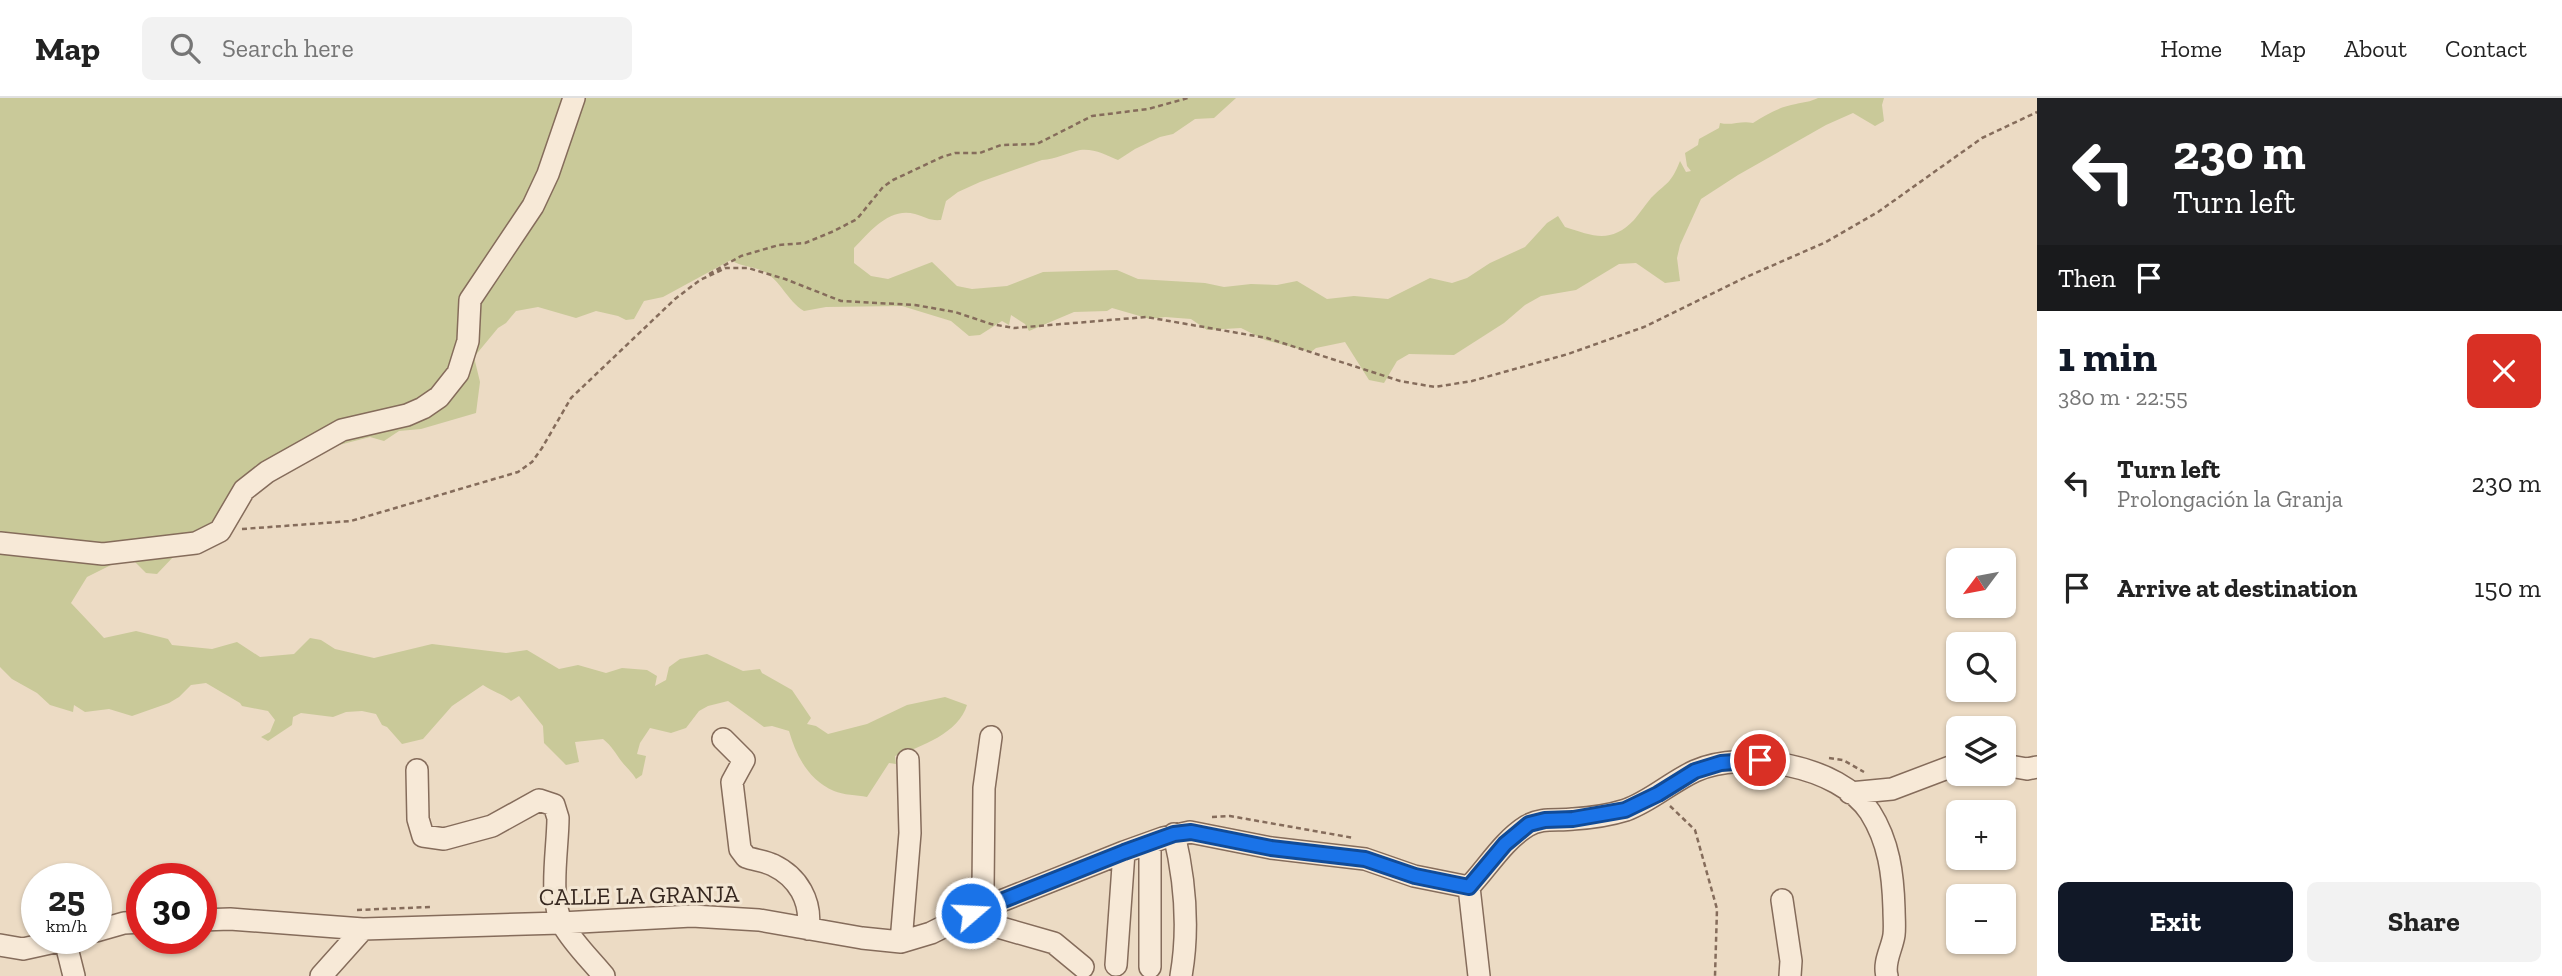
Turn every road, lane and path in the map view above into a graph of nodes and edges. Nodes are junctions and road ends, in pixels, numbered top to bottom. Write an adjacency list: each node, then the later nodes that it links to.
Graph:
1 (574, 98): 5 (street)
2 (1188, 98): 4 (path)
3 (2037, 112): 4 (path)
4 (700, 280): 5 (path)
5 (220, 531): 6 (street)
6 (0, 543)
7 (990, 737): 21 (street)
8 (723, 739): 25 (street)
9 (908, 761): 26 (street)
10 (2037, 766): 11 (street)
11 (2016, 767)
12 (1946, 769): 14 (street)
13 (417, 770): 23 (street)
14 (1850, 793): 15 (street); 40 (street)
15 (1658, 794): 19 (street); 38 (path)
16 (1174, 834): 17 (street, CALLE LA GRANJA); 19 (street, CALLE LA GRANJA); 36 (street)
17 (1150, 843): 18 (street, CALLE LA GRANJA); 32 (street)
18 (1124, 852): 21 (street, CALLE LA GRANJA); 30 (street)
19 (1469, 887): 37 (street)
20 (1783, 900): 39 (street)
21 (971, 913): 26 (street, CALLE LA GRANJA); 31 (street)
22 (217, 919): 24 (street, CALLE LA GRANJA)
23 (561, 923): 24 (street, CALLE LA GRANJA); 25 (street, CALLE LA GRANJA); 35 (street)
24 (363, 929): 34 (street)
25 (808, 929): 26 (street, CALLE LA GRANJA)
26 (901, 942)
27 (0, 946): 28 (street)
28 (21, 948)
29 (71, 954): 33 (street)
30 (1116, 965)
31 (1083, 967)
32 (1150, 967)
33 (74, 976)
34 (321, 976)
35 (604, 976)
36 (1181, 976)
37 (1479, 976)
38 (1715, 976)
39 (1790, 976)
40 (1887, 976)

